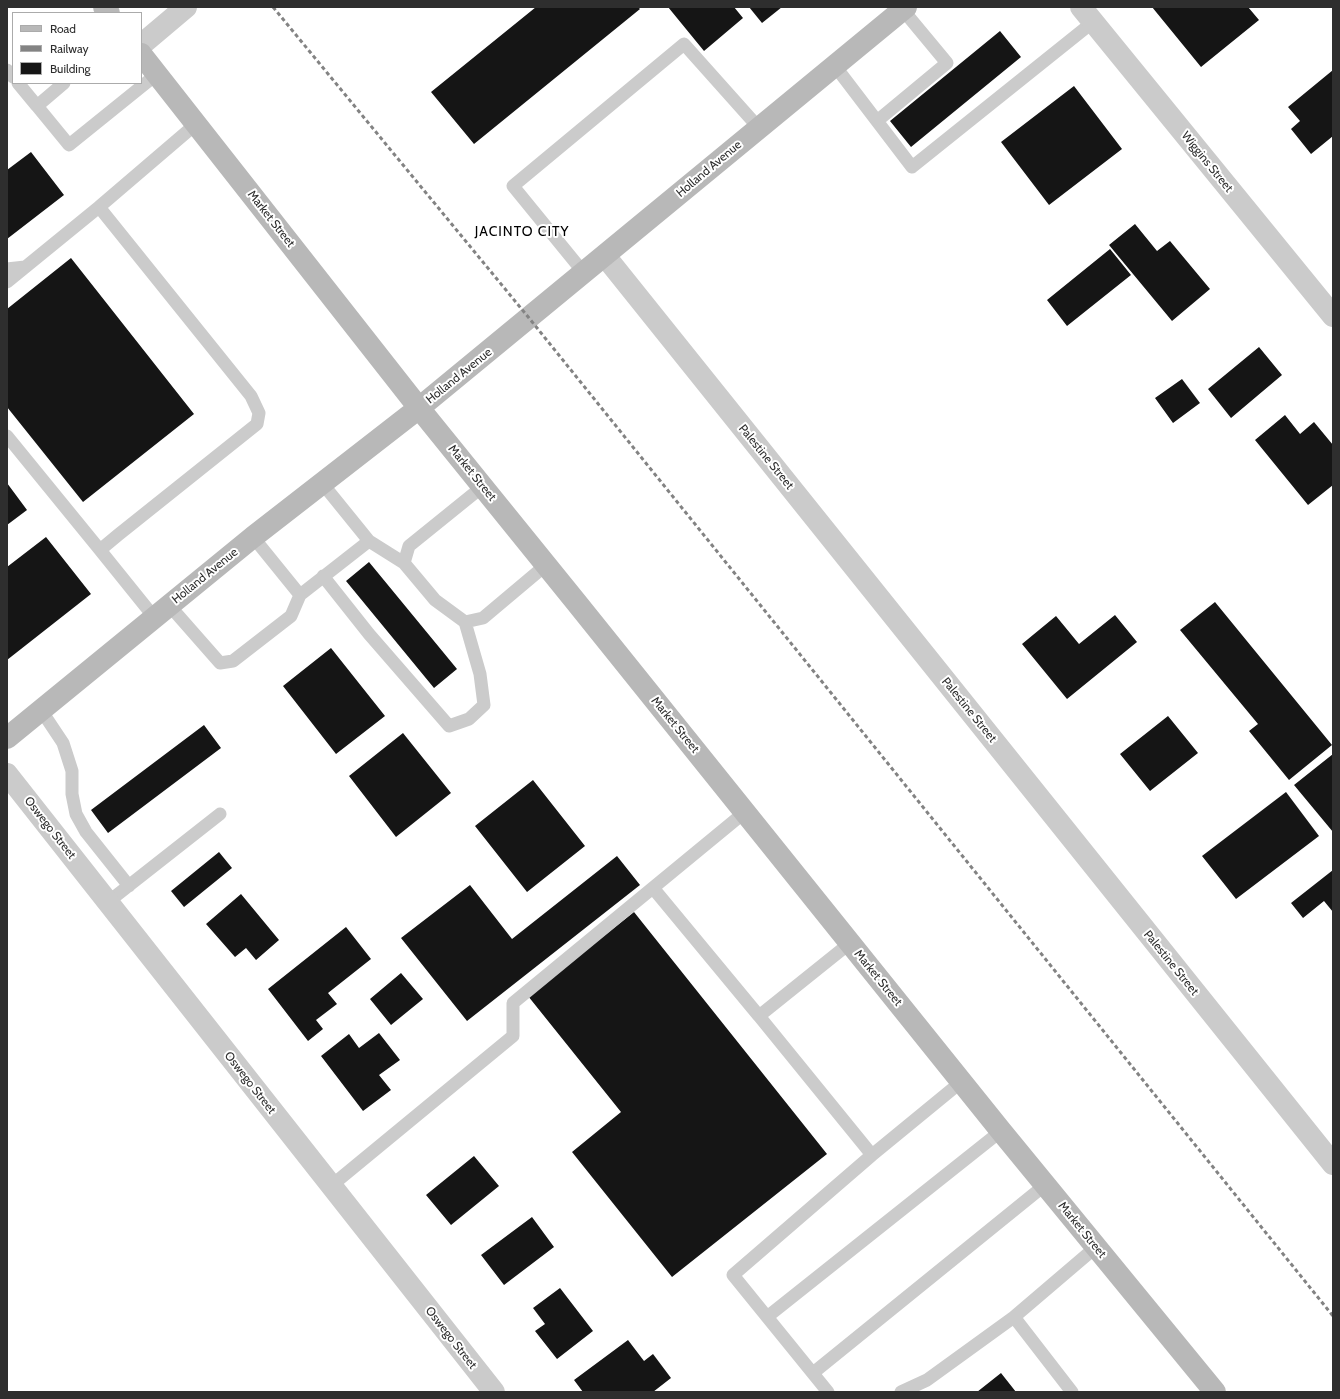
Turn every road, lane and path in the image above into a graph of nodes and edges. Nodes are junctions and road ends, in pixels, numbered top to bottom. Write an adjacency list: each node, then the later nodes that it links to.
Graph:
1 (186, 7): 4 (street)
2 (904, 8): 6 (main road, Holland Avenue); 11 (lane)
3 (1087, 14): 11 (lane); 20 (street, Wiggins Street)
4 (142, 45)
5 (142, 55): 7 (main road, Market Street)
6 (834, 66): 11 (lane); 13 (main road, Holland Avenue)
7 (157, 74): 10 (lane); 12 (main road, Market Street)
8 (19, 84): 10 (lane)
9 (63, 84): 10 (lane)
10 (37, 106)
11 (877, 121)
12 (196, 124): 14 (lane); 21 (main road, Market Street)
13 (759, 128): 15 (main road, Holland Avenue); 18 (lane)
14 (99, 207): 16 (lane); 27 (lane)
15 (605, 256): 18 (main road, Holland Avenue); 47 (street, Palestine Street)
16 (25, 268): 17 (lane); 19 (lane)
17 (7, 269)
18 (584, 273): 21 (main road, Holland Avenue)
19 (7, 282)
20 (1333, 316)
21 (419, 408): 23 (main road, Holland Avenue); 24 (main road, Market Street)
22 (7, 436): 27 (lane)
23 (322, 483): 25 (main road, Holland Avenue); 26 (lane)
24 (482, 487): 28 (lane); 29 (main road, Market Street)
25 (252, 537): 31 (lane); 32 (main road, Holland Avenue)
26 (369, 541): 28 (lane); 30 (lane)
27 (100, 550): 32 (lane)
28 (404, 563): 33 (lane)
29 (546, 565): 33 (lane); 37 (main road, Market Street)
30 (323, 576): 31 (lane); 33 (lane)
31 (300, 595): 32 (lane)
32 (161, 611): 34 (main road, Holland Avenue)
33 (465, 622)
34 (41, 710): 35 (main road, Holland Avenue); 39 (lane)
35 (7, 738)
36 (7, 774): 41 (street, Oswego Street)
37 (745, 812): 40 (lane); 42 (main road, Market Street)
38 (220, 814): 39 (lane)
39 (128, 886): 41 (lane)
40 (653, 888): 43 (lane); 49 (lane)
41 (108, 902): 49 (street, Oswego Street)
42 (850, 943): 43 (lane); 44 (main road, Market Street)
43 (758, 1016): 46 (lane)
44 (961, 1082): 45 (main road, Market Street); 46 (lane)
45 (1001, 1131): 48 (main road, Market Street); 51 (lane)
46 (872, 1155): 51 (lane)
47 (1333, 1164)
48 (1045, 1185): 50 (main road, Market Street); 53 (lane)
49 (331, 1186): 54 (street, Oswego Street)
50 (1096, 1247): 52 (lane); 58 (main road, Market Street)
51 (767, 1317): 53 (lane)
52 (1014, 1317): 56 (lane); 57 (lane)
53 (813, 1373): 55 (lane)
54 (494, 1392)
55 (828, 1392)
56 (901, 1392)
57 (1072, 1392)
58 (1215, 1392)

